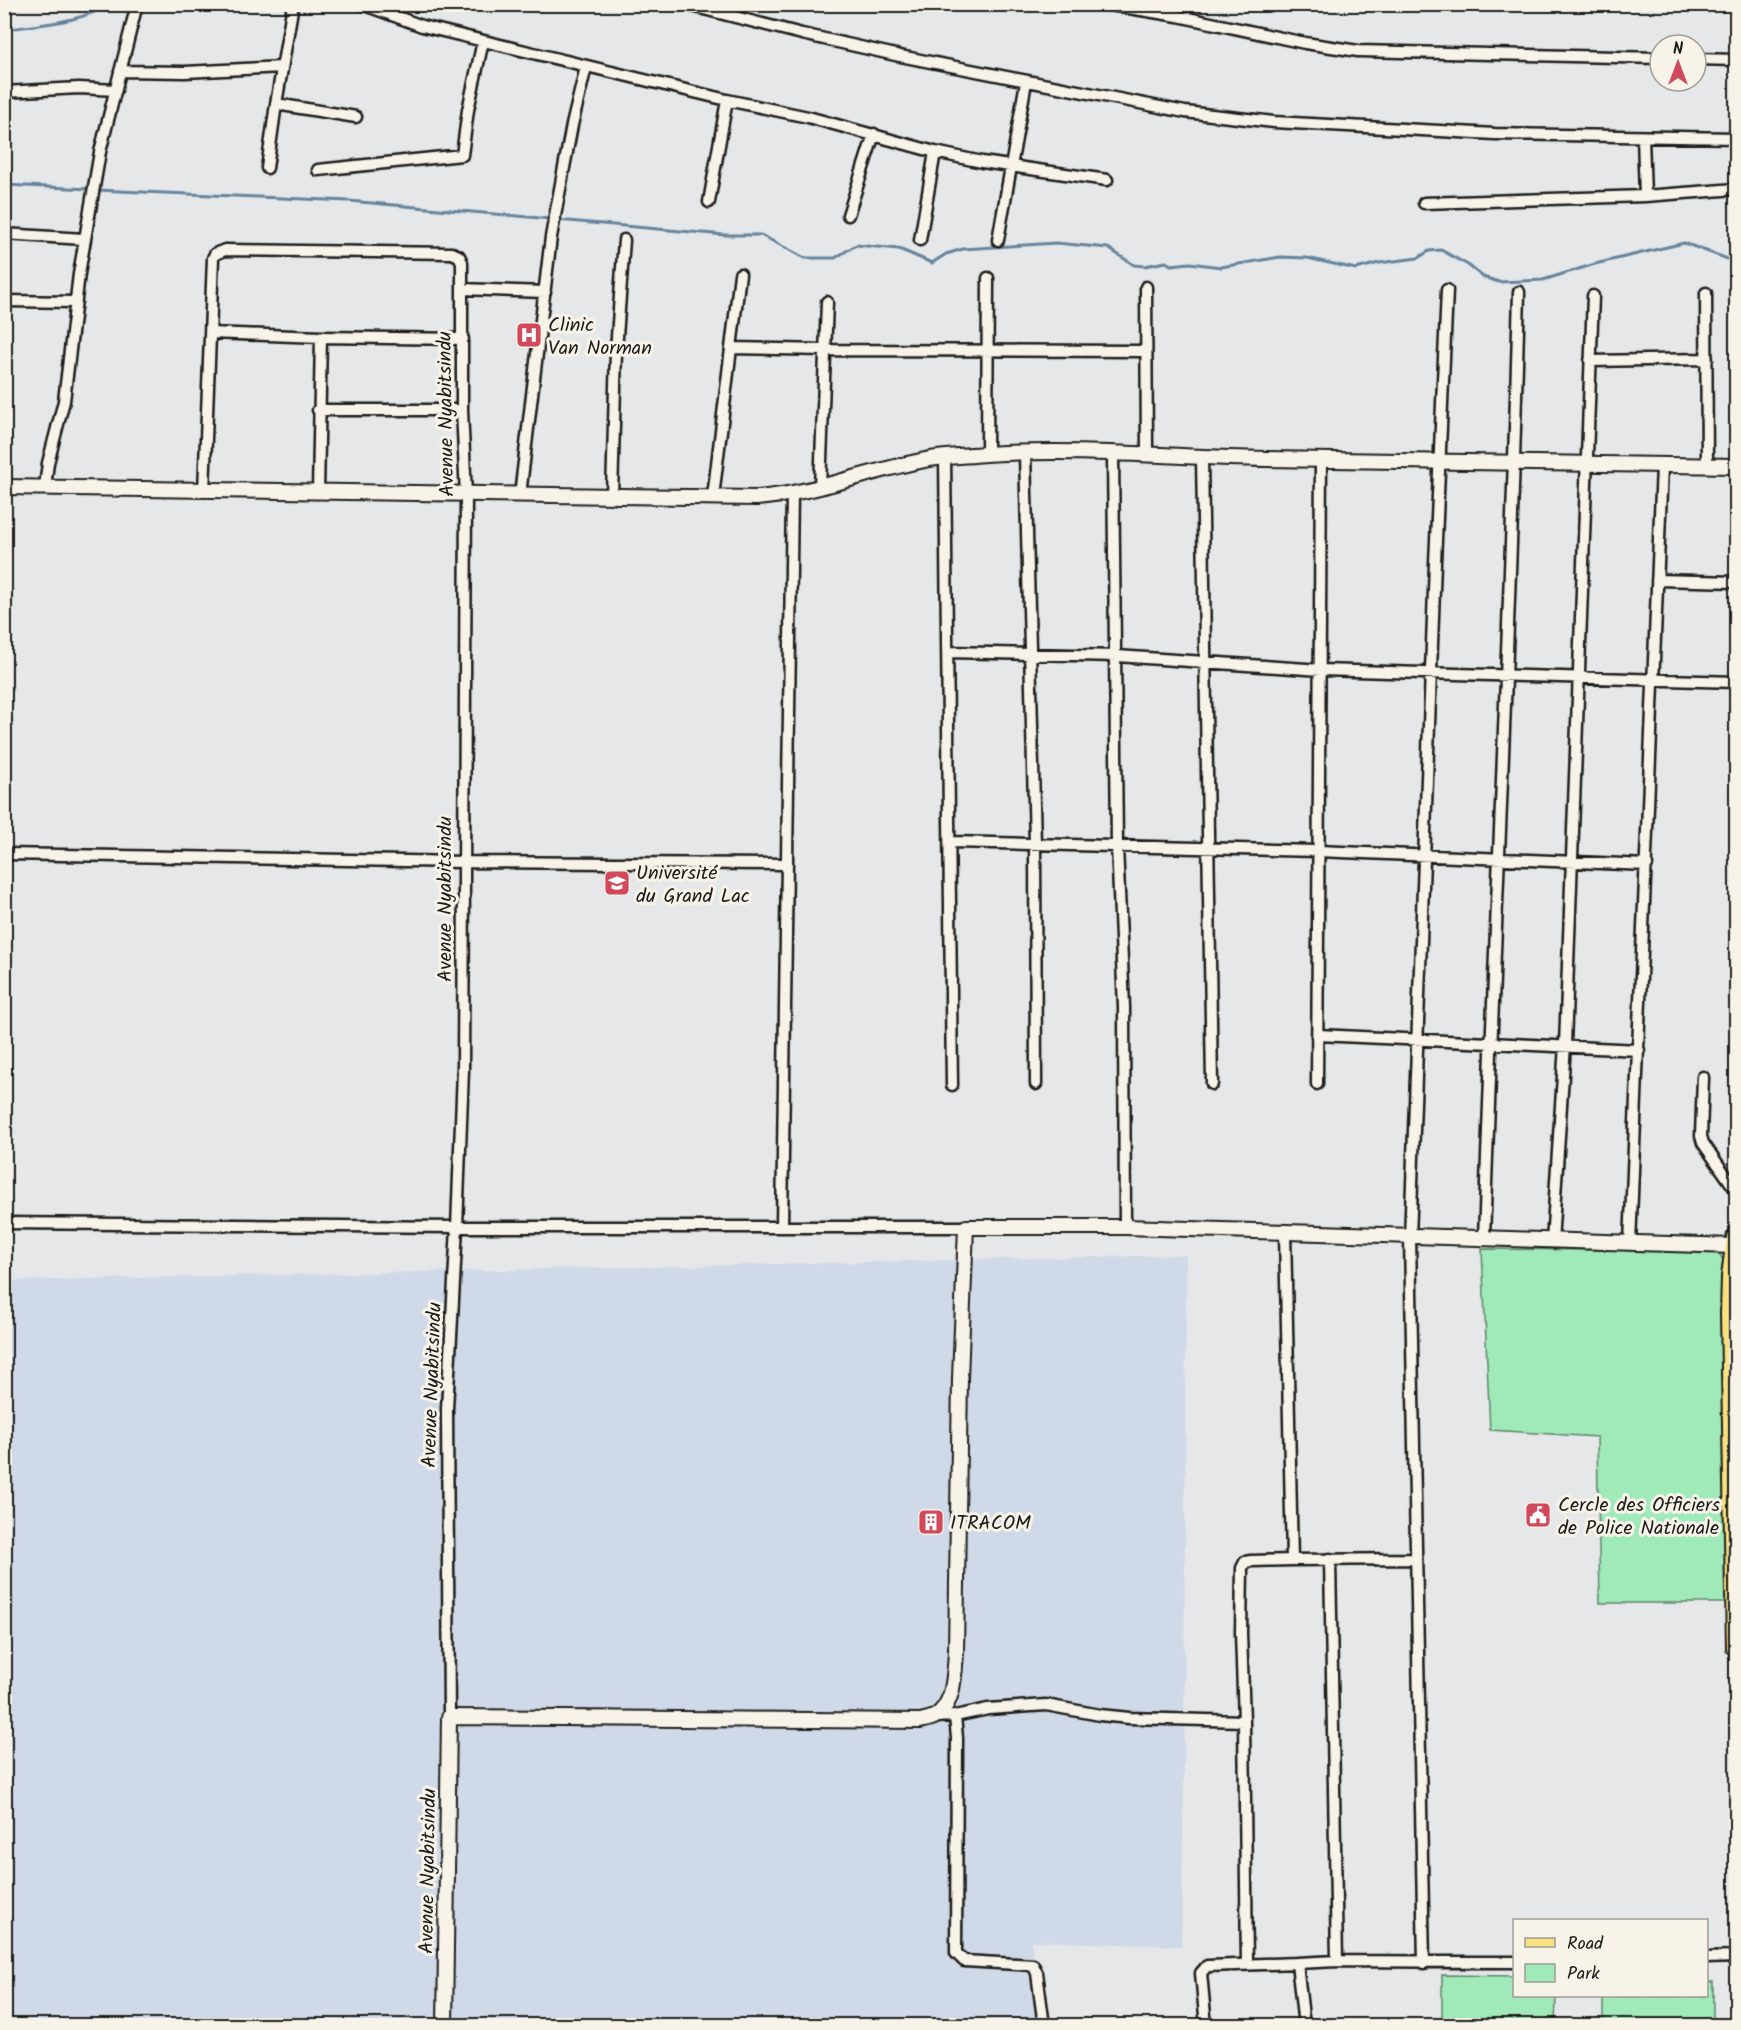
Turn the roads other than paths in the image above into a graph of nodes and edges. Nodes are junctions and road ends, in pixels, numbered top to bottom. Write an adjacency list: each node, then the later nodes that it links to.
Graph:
1 (137, 4): 12 (street)
2 (293, 4): 10 (street)
3 (362, 4): 6 (street)
4 (684, 4): 13 (street)
5 (1104, 4): 7 (street)
6 (483, 42): 11 (street); 25 (street)
7 (1648, 58)
8 (1708, 59): 9 (street)
9 (1737, 60)
10 (282, 67): 12 (street); 17 (street)
11 (586, 67): 16 (street); 42 (street)
12 (120, 71): 14 (street)
13 (1026, 82): 20 (street); 23 (street)
14 (116, 90): 15 (street); 33 (street)
15 (4, 92)
16 (728, 100): 19 (street); 29 (street)
17 (276, 104): 18 (street); 24 (street)
18 (356, 117)
19 (874, 134): 22 (street); 31 (street)
20 (1642, 137): 21 (street); 28 (street)
21 (1737, 138)
22 (935, 152): 23 (street); 35 (street)
23 (1012, 165): 26 (street); 36 (street)
24 (267, 168)
25 (318, 171)
26 (1107, 180)
27 (1737, 189): 28 (street)
28 (1645, 196): 30 (street)
29 (709, 202)
30 (1424, 203)
31 (848, 215)
32 (4, 234): 33 (street)
33 (84, 239): 47 (street)
34 (624, 240): 81 (street)
35 (920, 240)
36 (998, 240)
37 (740, 274): 52 (street)
38 (988, 278): 54 (street)
39 (1146, 287): 55 (street)
40 (462, 289): 42 (street); 49 (street, Avenue Nyabitsindu); 51 (street, Avenue Nyabitsindu)
41 (1447, 290): 67 (street)
42 (545, 292): 80 (street)
43 (1519, 292): 68 (street)
44 (1706, 293): 56 (street)
45 (1593, 296): 57 (street)
46 (4, 301): 47 (street)
47 (76, 302): 74 (street)
48 (827, 302): 53 (street)
49 (210, 333): 50 (street); 76 (street, Avenue Nyabitsindu)
50 (321, 338): 51 (street); 58 (street)
51 (463, 339): 59 (street, Avenue Nyabitsindu)
52 (731, 348): 53 (street); 82 (street)
53 (825, 350): 54 (street); 75 (street)
54 (988, 350): 55 (street); 61 (street)
55 (1145, 351): 63 (street)
56 (1707, 359): 57 (street); 71 (street)
57 (1590, 361): 69 (street)
58 (318, 410): 59 (street); 77 (street)
59 (462, 410): 79 (street, Avenue Nyabitsindu)
60 (1025, 453): 61 (street); 62 (street); 86 (street)
61 (987, 454): 64 (street)
62 (1113, 454): 63 (street); 87 (street)
63 (1147, 454): 65 (street)
64 (945, 457): 75 (street); 85 (street)
65 (1202, 457): 66 (street); 88 (street)
66 (1321, 459): 67 (street); 89 (street)
67 (1440, 462): 68 (street); 90 (street)
68 (1514, 464): 69 (street); 91 (street)
69 (1587, 465): 70 (street); 92 (street)
70 (1662, 466): 71 (street); 83 (street)
71 (1707, 466): 72 (street)
72 (1737, 466)
73 (4, 487): 74 (street)
74 (45, 487): 76 (street)
75 (820, 487): 78 (street)
76 (204, 491): 77 (street)
77 (318, 492): 79 (street)
78 (792, 493): 82 (street); 105 (street)
79 (466, 495): 80 (street); 104 (street, Avenue Nyabitsindu)
80 (519, 495): 81 (street)
81 (612, 496): 82 (street)
82 (714, 497)
83 (1657, 580): 84 (street); 93 (street)
84 (1737, 582)
85 (947, 652): 86 (street); 95 (street)
86 (1030, 653): 87 (street); 96 (street)
87 (1117, 656): 88 (street); 97 (street)
88 (1204, 661): 89 (street); 98 (street)
89 (1321, 670): 90 (street); 99 (street)
90 (1431, 673): 91 (street); 101 (street)
91 (1506, 674): 92 (street); 102 (street)
92 (1578, 677): 93 (street); 103 (street)
93 (1653, 679): 94 (street); 106 (street)
94 (1737, 682)
95 (951, 842): 96 (street); 116 (street)
96 (1035, 844): 97 (street); 113 (street)
97 (1117, 846): 98 (street); 122 (street)
98 (1209, 848): 99 (street); 114 (street)
99 (1318, 851): 101 (street); 107 (street)
100 (4, 854): 104 (street)
101 (1424, 856): 102 (street); 108 (street)
102 (1497, 858): 103 (street); 109 (street)
103 (1571, 861): 106 (street); 110 (street)
104 (464, 862): 105 (street); 119 (street, Avenue Nyabitsindu)
105 (785, 864): 120 (street)
106 (1647, 865): 111 (street)
107 (1318, 1035): 108 (street); 115 (street)
108 (1418, 1040): 109 (street); 124 (street)
109 (1491, 1042): 110 (street); 125 (street)
110 (1565, 1045): 111 (street); 126 (street)
111 (1639, 1050): 128 (street)
112 (1703, 1077): 117 (street)
113 (1036, 1084)
114 (1212, 1084)
115 (1317, 1084)
116 (952, 1086)
117 (1737, 1190)
118 (4, 1223): 119 (street)
119 (457, 1227): 120 (street); 134 (street, Avenue Nyabitsindu)
120 (782, 1227): 121 (street)
121 (966, 1227): 122 (street); 135 (street)
122 (1125, 1227): 123 (street)
123 (1285, 1233): 124 (street); 131 (street)
124 (1410, 1238): 125 (street); 130 (street)
125 (1484, 1239): 126 (street)
126 (1552, 1242): 128 (street)
127 (1736, 1242): 128 (street); 132 (main road)
128 (1630, 1244)
129 (1330, 1559): 130 (street); 131 (street); 139 (street)
130 (1415, 1559): 142 (street)
131 (1292, 1560): 136 (street)
132 (1737, 1647)
133 (955, 1716): 135 (street); 136 (street); 145 (street)
134 (449, 1717): 135 (street); 144 (street, Avenue Nyabitsindu)
135 (934, 1717)
136 (1244, 1721): 143 (street)
137 (1737, 1957): 138 (street)
138 (1708, 1958)
139 (1337, 1961): 141 (street); 142 (street)
140 (1513, 1962): 142 (street)
141 (1298, 1963): 143 (street); 147 (street)
142 (1424, 1963)
143 (1247, 1964): 146 (street)
144 (445, 2025)
145 (1044, 2025)
146 (1206, 2025)
147 (1304, 2025)

